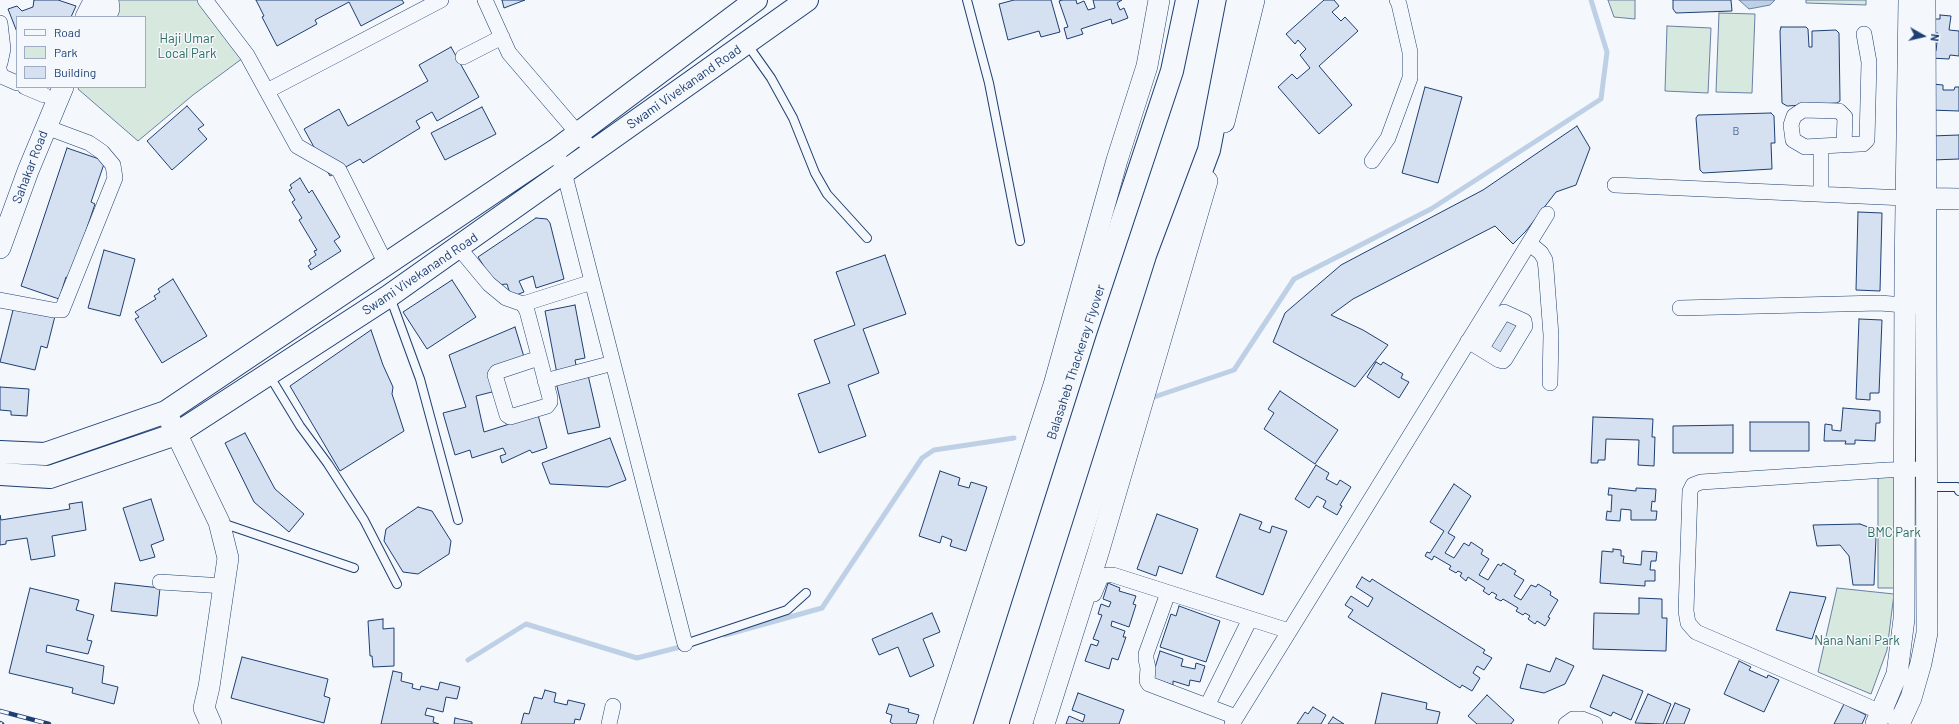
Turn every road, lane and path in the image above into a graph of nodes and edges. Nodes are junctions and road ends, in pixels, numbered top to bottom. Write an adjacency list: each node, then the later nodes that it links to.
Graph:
1 (98, 0): 15 (street)
2 (108, 0): 16 (street)
3 (205, 0): 26 (street)
4 (441, 0): 26 (street)
5 (485, 0): 19 (street)
6 (756, 0): 28 (main road, Swami Vivekanand Road)
7 (807, 0): 20 (main road, Swami Vivekanand Road)
8 (967, 0): 43 (lane)
9 (1159, 0): 92 (street)
10 (1187, 0): 93 (main road, Balasaheb Thackeray Flyover)
11 (1238, 0): 94 (main road)
12 (1254, 0): 95 (street)
13 (1396, 0): 33 (street)
14 (1917, 0): 38 (street)
15 (86, 16)
16 (106, 16)
17 (0, 24): 22 (street)
18 (1864, 34): 29 (street)
19 (502, 37): 21 (street); 28 (street)
20 (746, 43): 32 (main road, Swami Vivekanand Road); 42 (lane)
21 (463, 57)
22 (0, 63)
23 (0, 72): 24 (street)
24 (16, 84)
25 (45, 89): 27 (street, Sahakar Road); 34 (street, Sahakar Road)
26 (267, 91): 47 (street)
27 (46, 127): 34 (street, Sahakar Road); 52 (street)
28 (578, 133): 31 (main road, Swami Vivekanand Road); 32 (street)
29 (1844, 145): 30 (street); 30 (street)
30 (1821, 146): 37 (street)
31 (556, 150): 35 (street); 47 (main road, Swami Vivekanand Road)
32 (593, 151): 35 (main road, Swami Vivekanand Road)
33 (1372, 161)
34 (22, 169): 40 (street, Sahakar Road); 45 (street, Sahakar Road)
35 (564, 172): 46 (main road, Swami Vivekanand Road); 50 (street)
36 (1615, 186): 37 (street)
37 (1821, 194): 38 (street)
38 (1915, 198): 39 (street); 48 (street); 49 (street)
39 (1959, 200)
40 (0, 212)
41 (1547, 214): 44 (street)
42 (867, 238)
43 (1020, 241)
44 (1529, 243): 57 (street); 63 (street)
45 (0, 248)
46 (458, 248): 51 (main road, Swami Vivekanand Road); 53 (street)
47 (386, 264): 64 (main road, Swami Vivekanand Road)
48 (1905, 274): 49 (street); 54 (street)
49 (1925, 275): 55 (street)
50 (592, 282): 53 (street); 60 (street)
51 (389, 296): 61 (main road, Swami Vivekanand Road); 71 (lane)
52 (0, 300)
53 (523, 304): 59 (street)
54 (1904, 306): 55 (street); 56 (street); 67 (street)
55 (1925, 306): 69 (street)
56 (1680, 308)
57 (1468, 341): 58 (street); 82 (street)
58 (1481, 349)
59 (539, 358): 62 (street); 62 (street)
60 (613, 363): 62 (street); 83 (street)
61 (268, 374): 65 (main road, Swami Vivekanand Road); 77 (lane)
62 (546, 381)
63 (1550, 383)
64 (166, 412): 65 (street); 66 (main road, Swami Vivekanand Road)
65 (176, 434): 68 (main road, Swami Vivekanand Road); 72 (street)
66 (0, 452)
67 (1904, 470): 69 (street); 73 (street); 87 (street)
68 (0, 474)
69 (1927, 478): 70 (lane); 74 (street)
70 (1959, 491)
71 (458, 520)
72 (219, 522): 75 (lane); 78 (street)
73 (1904, 540): 74 (street); 87 (street)
74 (1927, 540): 89 (street)
75 (354, 568)
76 (160, 582): 78 (street)
77 (397, 584)
78 (224, 586): 90 (street)
79 (806, 593): 83 (lane)
80 (1168, 593): 81 (street); 84 (street); 86 (street)
81 (1250, 619): 82 (street); 86 (street)
82 (1289, 631): 88 (street)
83 (685, 644)
84 (1075, 659)
85 (613, 706): 91 (street)
86 (1207, 706): 88 (street)
87 (1878, 718): 89 (street)
88 (1234, 721)
89 (1900, 722)
90 (211, 724)
91 (609, 724)
92 (944, 724)
93 (961, 724)
94 (1021, 724)
95 (1044, 724)
96 (1566, 724): 97 (street)
97 (1595, 724)

